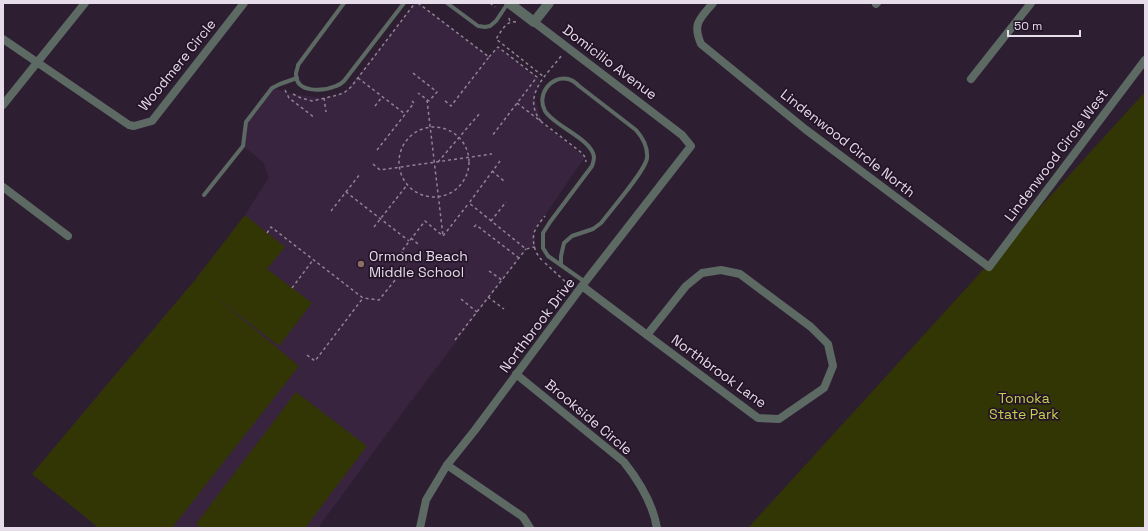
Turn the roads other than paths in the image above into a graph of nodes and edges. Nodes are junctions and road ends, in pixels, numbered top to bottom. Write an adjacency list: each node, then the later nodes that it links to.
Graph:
1 (85, 3): 13 (street)
2 (244, 3): 13 (street, Woodmere Circle)
3 (344, 3): 14 (lane)
4 (404, 3): 14 (lane)
5 (447, 3): 6 (lane)
6 (509, 3): 10 (street, Domicilio Avenue)
7 (548, 3): 10 (street)
8 (713, 3): 22 (street, Lindenwood Circle North)
9 (1031, 3): 15 (street)
10 (534, 22): 17 (street, Domicilio Avenue)
11 (3, 39): 13 (street, Woodmere Circle)
12 (1145, 60): 22 (street, Lindenwood Circle West)
13 (37, 62): 16 (street)
14 (297, 78): 19 (lane)
15 (971, 80)
16 (3, 105)
17 (691, 146): 23 (street, Northbrook Drive)
18 (3, 187): 20 (street)
19 (204, 195)
20 (68, 236)
21 (562, 265): 21 (lane); 23 (lane)
22 (989, 267)
23 (584, 284): 24 (street, Northbrook Lane); 25 (street, Northbrook Drive)
24 (647, 336): 24 (street, Northbrook Lane)
25 (516, 374): 26 (street, Northbrook Drive); 29 (street, Brookside Circle)
26 (447, 465): 27 (street, Northbrook Drive); 28 (street)
27 (420, 528)
28 (530, 528)
29 (657, 528)

